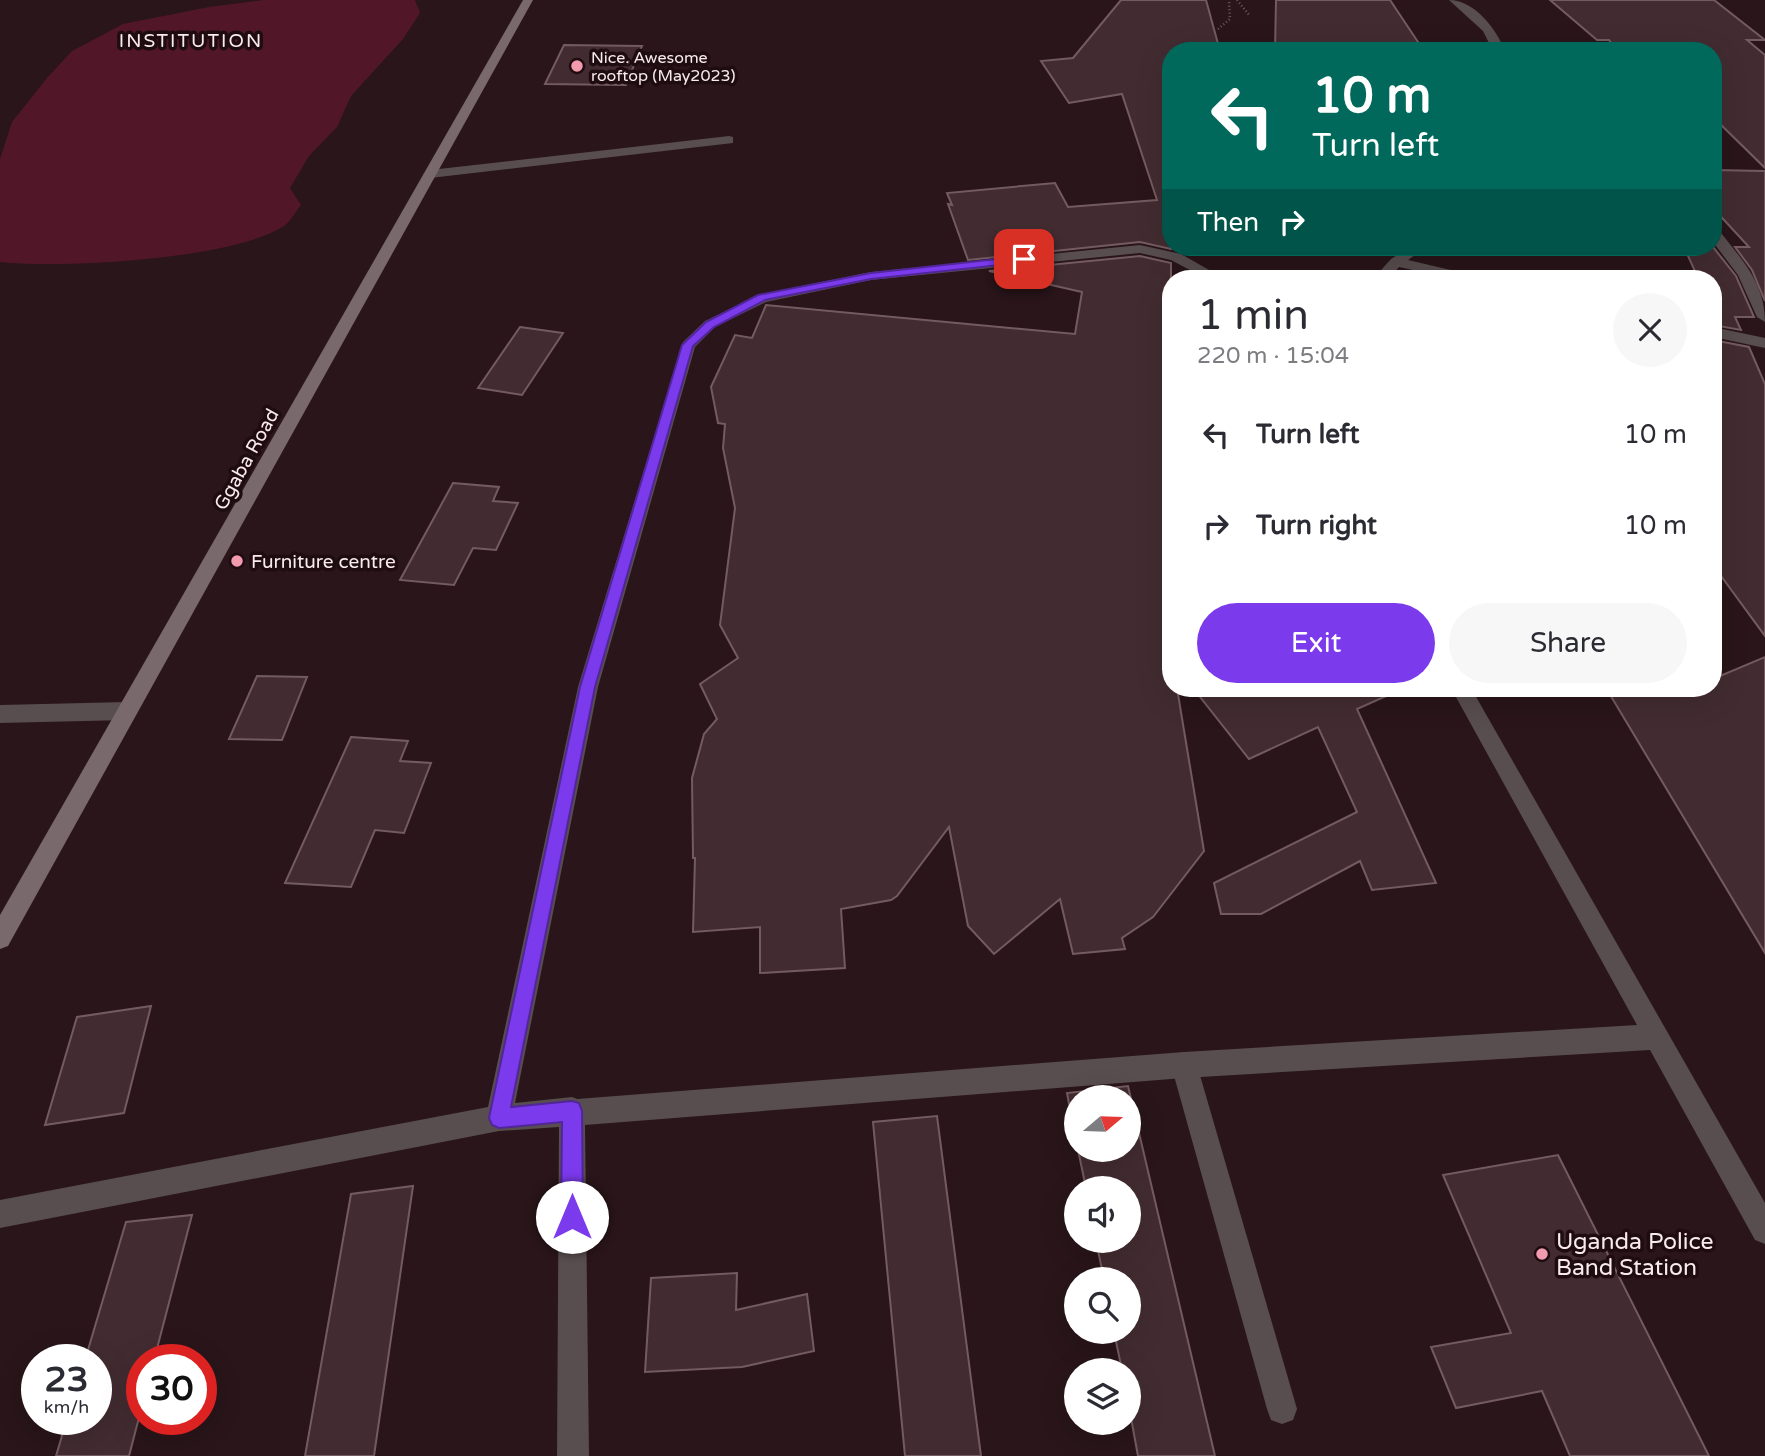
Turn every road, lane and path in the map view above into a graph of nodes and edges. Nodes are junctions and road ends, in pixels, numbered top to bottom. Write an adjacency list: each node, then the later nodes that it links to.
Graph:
1 (528, 0): 9 (main road, Ggaba Road)
2 (1229, 0): 6 (path)
3 (1237, 0): 5 (path)
4 (1454, 0): 7 (street)
5 (1250, 16)
6 (1218, 29)
7 (1496, 42)
8 (729, 140): 9 (street)
9 (430, 174): 22 (main road, Ggaba Road)
10 (1722, 244): 18 (street)
11 (1162, 254): 28 (street)
12 (1171, 256): 15 (street)
13 (1405, 256): 14 (street)
14 (1396, 262): 16 (street); 17 (street)
15 (1201, 270)
16 (1388, 270)
17 (1432, 270)
18 (1765, 317)
19 (1722, 334): 20 (street)
20 (1765, 344)
21 (1466, 697): 25 (street)
22 (127, 712): 23 (street); 24 (main road, Ggaba Road)
23 (0, 714)
24 (0, 937)
25 (1657, 1037): 26 (street); 30 (street)
26 (1184, 1065): 27 (street); 31 (street)
27 (572, 1111): 28 (street); 32 (street)
28 (499, 1118): 29 (street)
29 (0, 1214)
30 (1765, 1230)
31 (1282, 1409)
32 (573, 1456)

